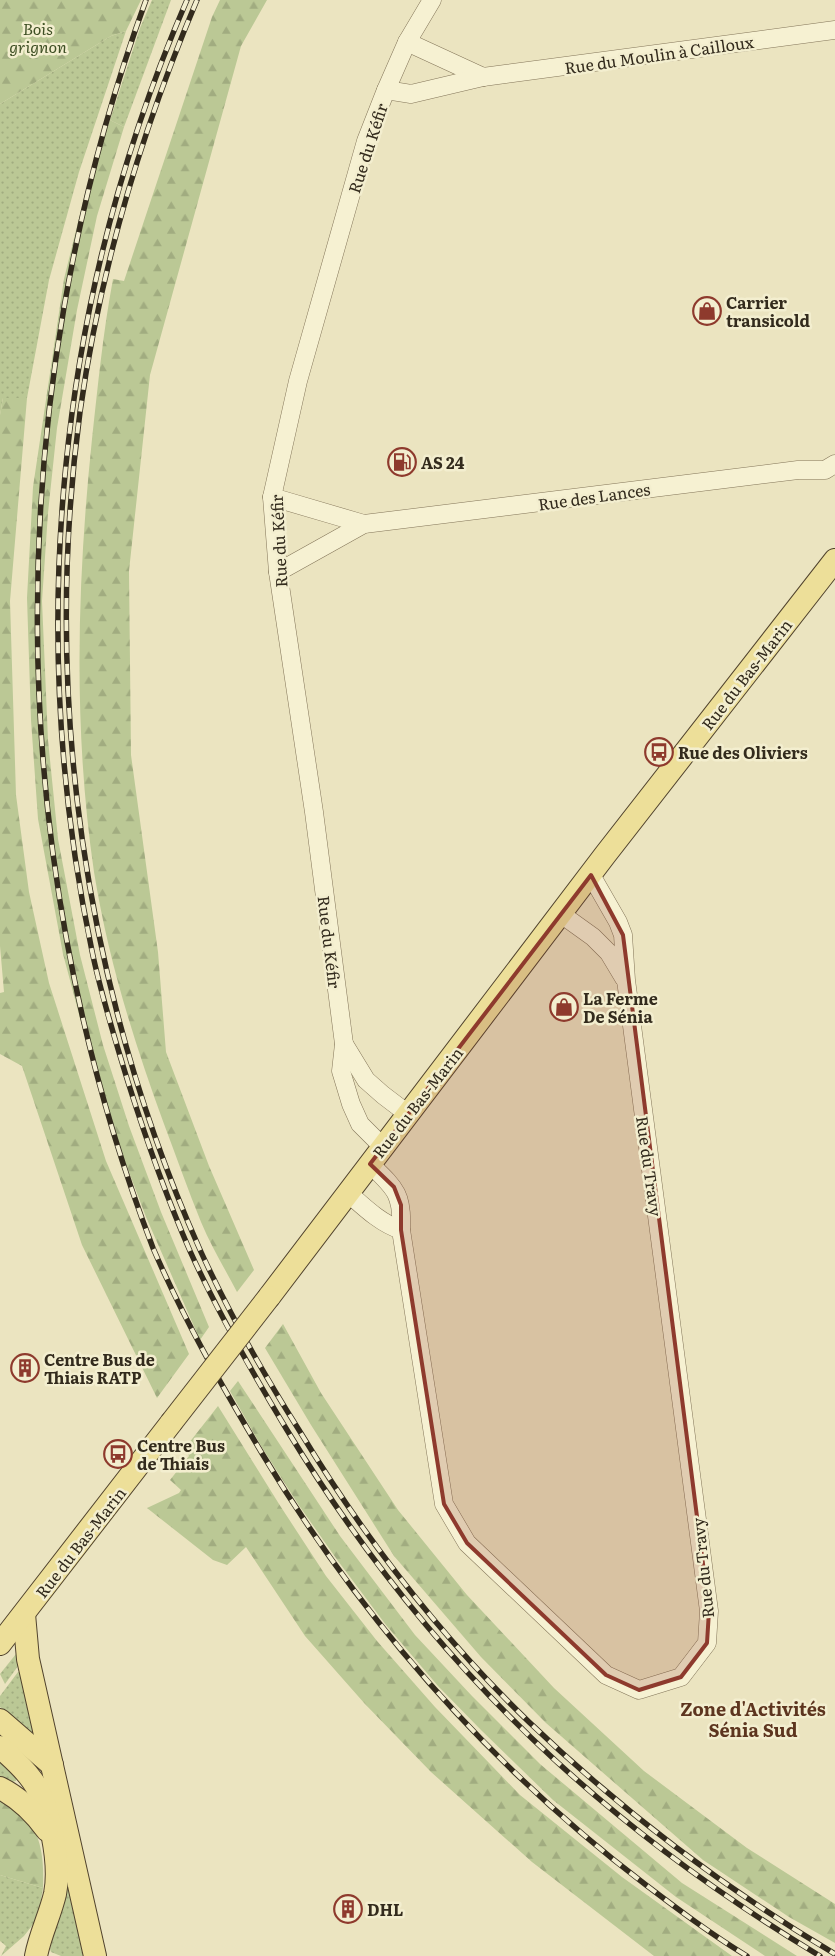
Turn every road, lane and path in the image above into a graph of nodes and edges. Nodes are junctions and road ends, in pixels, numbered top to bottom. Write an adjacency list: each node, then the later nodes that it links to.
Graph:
1 (432, 0): 3 (street, Rue du Kéfir)
2 (835, 30): 4 (street, Rue du Moulin à Cailloux)
3 (407, 42): 4 (street); 5 (street, Rue du Kéfir)
4 (482, 77): 5 (street, Rue du Moulin à Cailloux)
5 (386, 90): 7 (street, Rue du Kéfir)
6 (832, 471): 8 (street, Rue des Lances)
7 (272, 497): 8 (street, Rue des Lances); 10 (street, Rue du Kéfir)
8 (364, 524): 10 (street, Rue des Lances)
9 (835, 560): 11 (main road, Rue du Bas-Marin)
10 (278, 572): 14 (street, Rue du Kéfir)
11 (591, 875): 12 (main road, Rue du Bas-Marin); 13 (street, Rue du Travy)
12 (561, 914): 13 (street, Rue du Travy); 15 (main road, Rue du Bas-Marin)
13 (626, 980): 18 (street, Rue du Travy)
14 (344, 1044): 15 (street, Rue du Kéfir); 16 (street, Rue du Kéfir)
15 (408, 1114): 16 (main road, Rue du Bas-Marin)
16 (376, 1155): 17 (main road, Rue du Bas-Marin); 18 (street, Rue du Travy)
17 (347, 1192): 18 (street); 19 (main road, Rue du Bas-Marin, bridge)
18 (401, 1230)
19 (24, 1614): 20 (main road, Rue du Bas-Marin); 23 (main road)
20 (0, 1644)
21 (0, 1720): 23 (main road)
22 (0, 1746): 25 (main road)
23 (52, 1765): 27 (main road)
24 (0, 1788): 25 (main road)
25 (52, 1836): 26 (main road)
26 (36, 1956)
27 (95, 1956)

